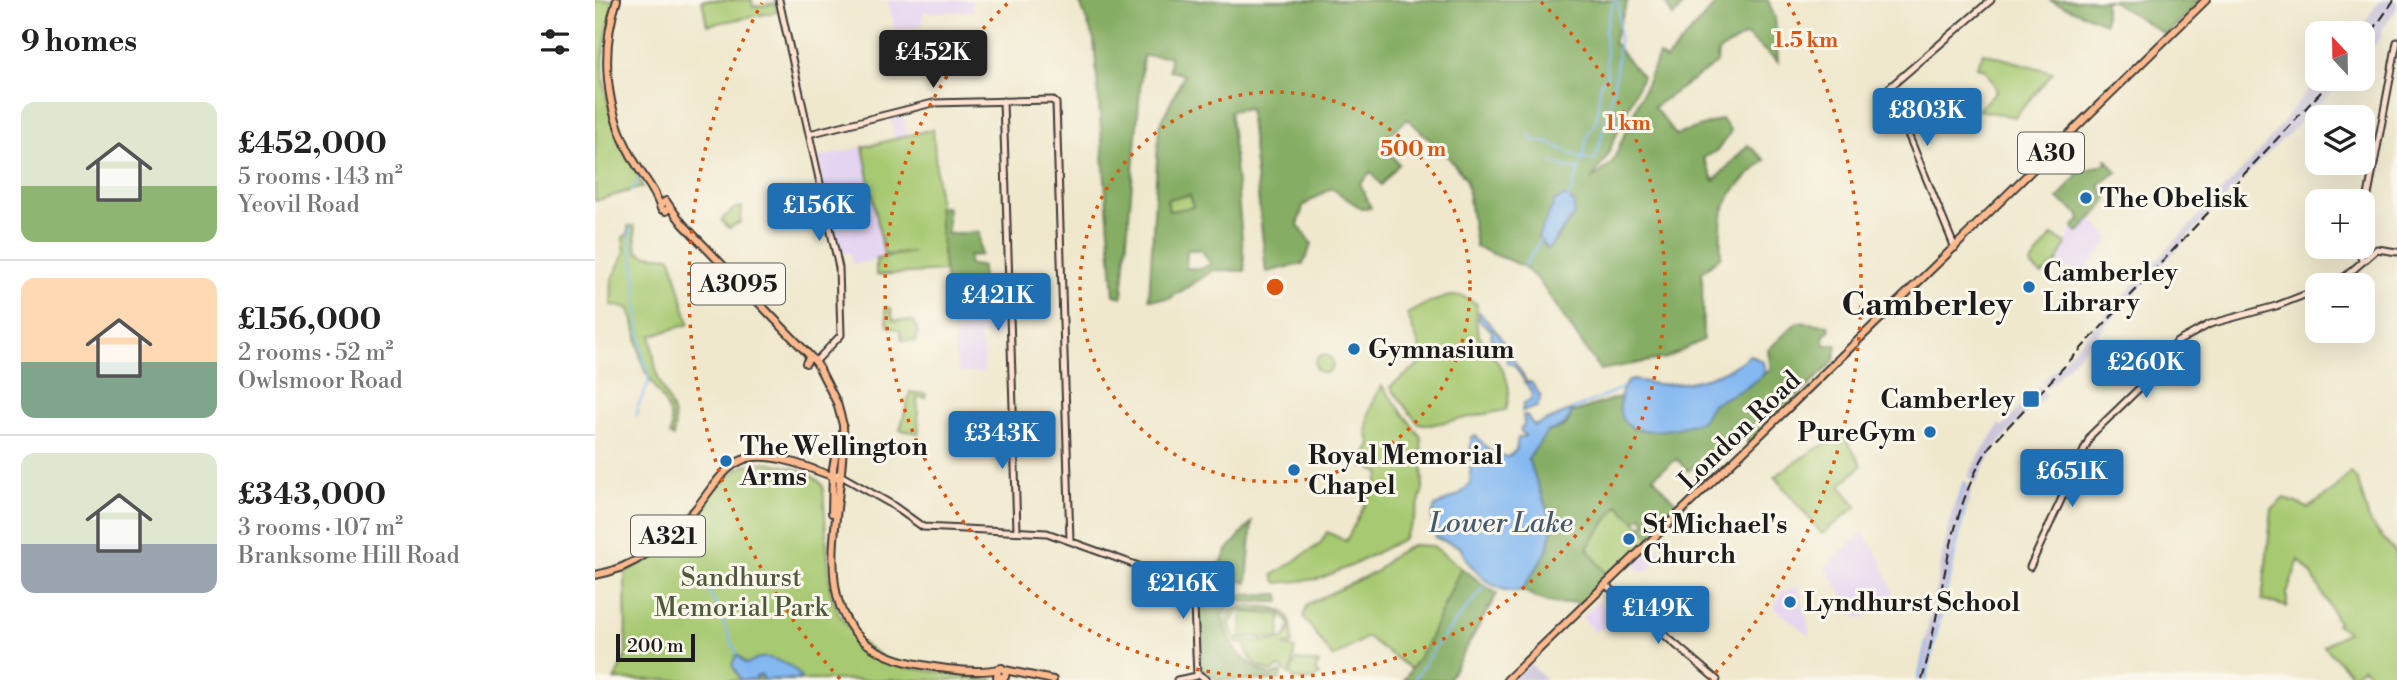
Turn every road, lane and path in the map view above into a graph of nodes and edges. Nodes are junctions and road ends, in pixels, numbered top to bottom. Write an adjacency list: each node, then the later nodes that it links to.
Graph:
1 (617, 0): 14 (main road, A3095)
2 (779, 0): 7 (street)
3 (1991, 0): 9 (street)
4 (2206, 0): 9 (main road, London Road / A30)
5 (2397, 43): 8 (street)
6 (1003, 102): 7 (street); 20 (street); 21 (street)
7 (809, 134): 14 (street)
8 (2369, 189)
9 (1954, 245): 24 (main road, London Road / A30)
10 (2397, 252): 11 (street)
11 (2362, 261): 12 (street)
12 (2350, 273)
13 (2305, 294): 22 (street)
14 (812, 361): 15 (main road)
15 (840, 418): 17 (main road); 17 (main road)
16 (820, 471): 17 (main road, A321); 18 (main road); 23 (main road, A321)
17 (835, 474): 18 (main road); 19 (main road); 20 (street)
18 (831, 493): 19 (main road)
19 (833, 527): 26 (main road)
20 (1017, 530): 21 (street)
21 (1070, 540): 25 (street)
22 (2030, 568)
23 (595, 575)
24 (1606, 585): 29 (main road, London Road / A30); 30 (street)
25 (1192, 674): 27 (street); 28 (street)
26 (1053, 680)
27 (1177, 680)
28 (1206, 680)
29 (1507, 680)
30 (1717, 680)

